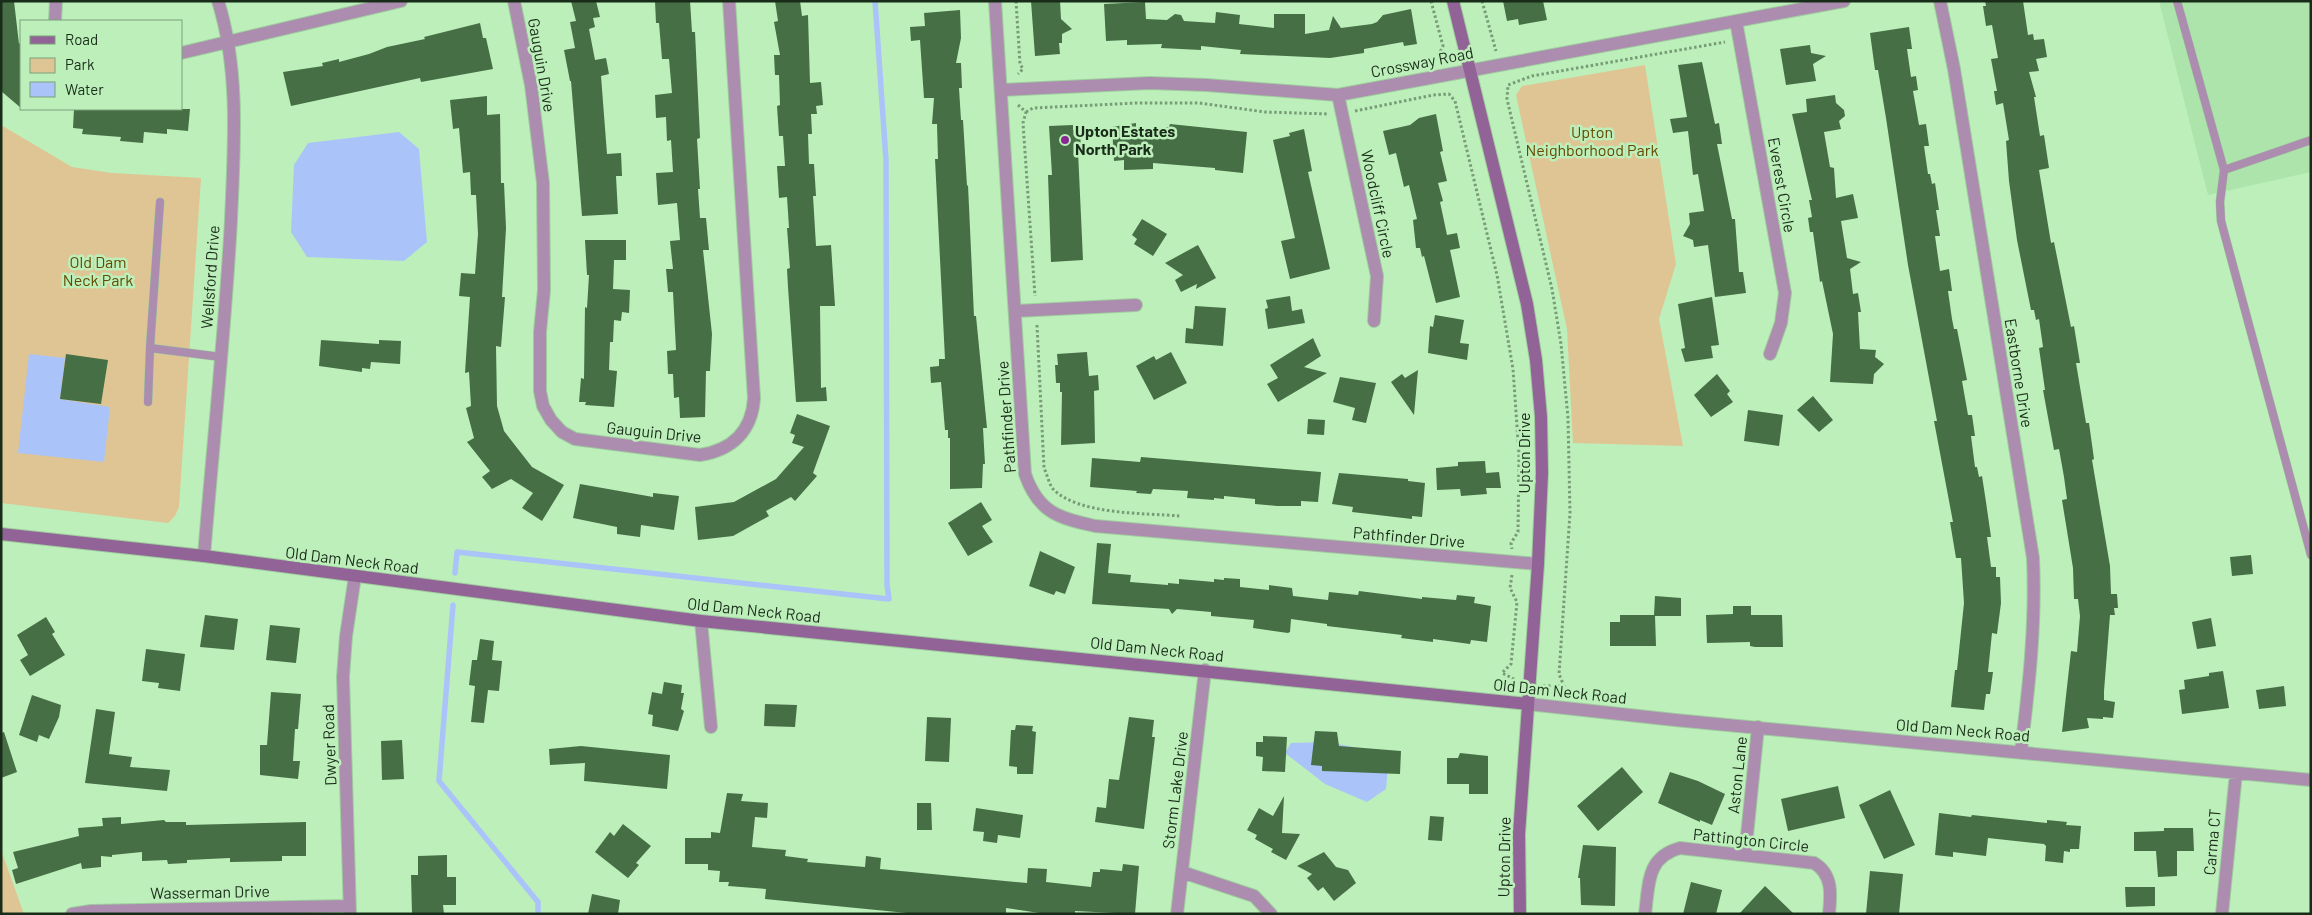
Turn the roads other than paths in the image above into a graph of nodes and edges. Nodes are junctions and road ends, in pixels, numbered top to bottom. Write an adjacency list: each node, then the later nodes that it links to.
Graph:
1 (56, 1): 11 (street)
2 (218, 1): 13 (street, Wellsford Drive)
3 (401, 1): 13 (street)
4 (514, 1): 5 (street, Gauguin Drive)
5 (729, 1)
6 (995, 1): 16 (street, Pathfinder Drive)
7 (1453, 1): 15 (street, Upton Drive)
8 (1844, 1): 12 (street, Crossway Road)
9 (1940, 1): 38 (street, Eastborne Drive)
10 (2177, 1): 19 (lane)
11 (55, 20)
12 (1736, 20): 15 (street, Crossway Road); 25 (street, Everest Circle)
13 (228, 44): 14 (street); 26 (street, Wellsford Drive)
14 (182, 53)
15 (1471, 69): 17 (street, Crossway Road); 31 (street, Upton Drive)
16 (1001, 90): 17 (street, Crossway Road); 22 (street, Pathfinder Drive)
17 (1338, 95): 23 (street, Woodcliff Circle)
18 (2311, 140): 19 (lane)
19 (2224, 170): 29 (lane)
20 (160, 202): 24 (lane)
21 (1136, 305): 22 (street)
22 (1015, 311): 31 (street, Pathfinder Drive)
23 (1374, 321)
24 (150, 348): 26 (lane); 27 (lane)
25 (1770, 354)
26 (221, 357): 30 (street, Wellsford Drive)
27 (148, 402)
28 (1, 534): 30 (street, Old Dam Neck Road)
29 (2311, 555)
30 (204, 556): 32 (street, Old Dam Neck Road)
31 (1538, 564): 35 (street, Upton Drive)
32 (355, 576): 33 (street, Old Dam Neck Road); 43 (street, Dwyer Road)
33 (701, 621): 34 (street, Old Dam Neck Road); 36 (street)
34 (1205, 670): 35 (street, Old Dam Neck Road); 42 (street, Storm Lake Drive)
35 (1528, 704): 37 (street, Old Dam Neck Road); 47 (street, Upton Drive)
36 (711, 727)
37 (1758, 727): 38 (street, Old Dam Neck Road); 41 (street, Aston Lane)
38 (2021, 751): 39 (street, Old Dam Neck Road)
39 (2236, 773): 40 (street, Old Dam Neck Road); 50 (street, Carma CT)
40 (2311, 780)
41 (1745, 855): 48 (street, Pattington Circle); 49 (street, Pattington Circle)
42 (1182, 872): 45 (street, Storm Lake Drive); 46 (street)
43 (350, 910): 44 (street, Wasserman Drive)
44 (72, 914)
45 (1177, 914)
46 (1271, 914)
47 (1520, 914)
48 (1645, 914)
49 (1829, 914)
50 (2222, 914)

